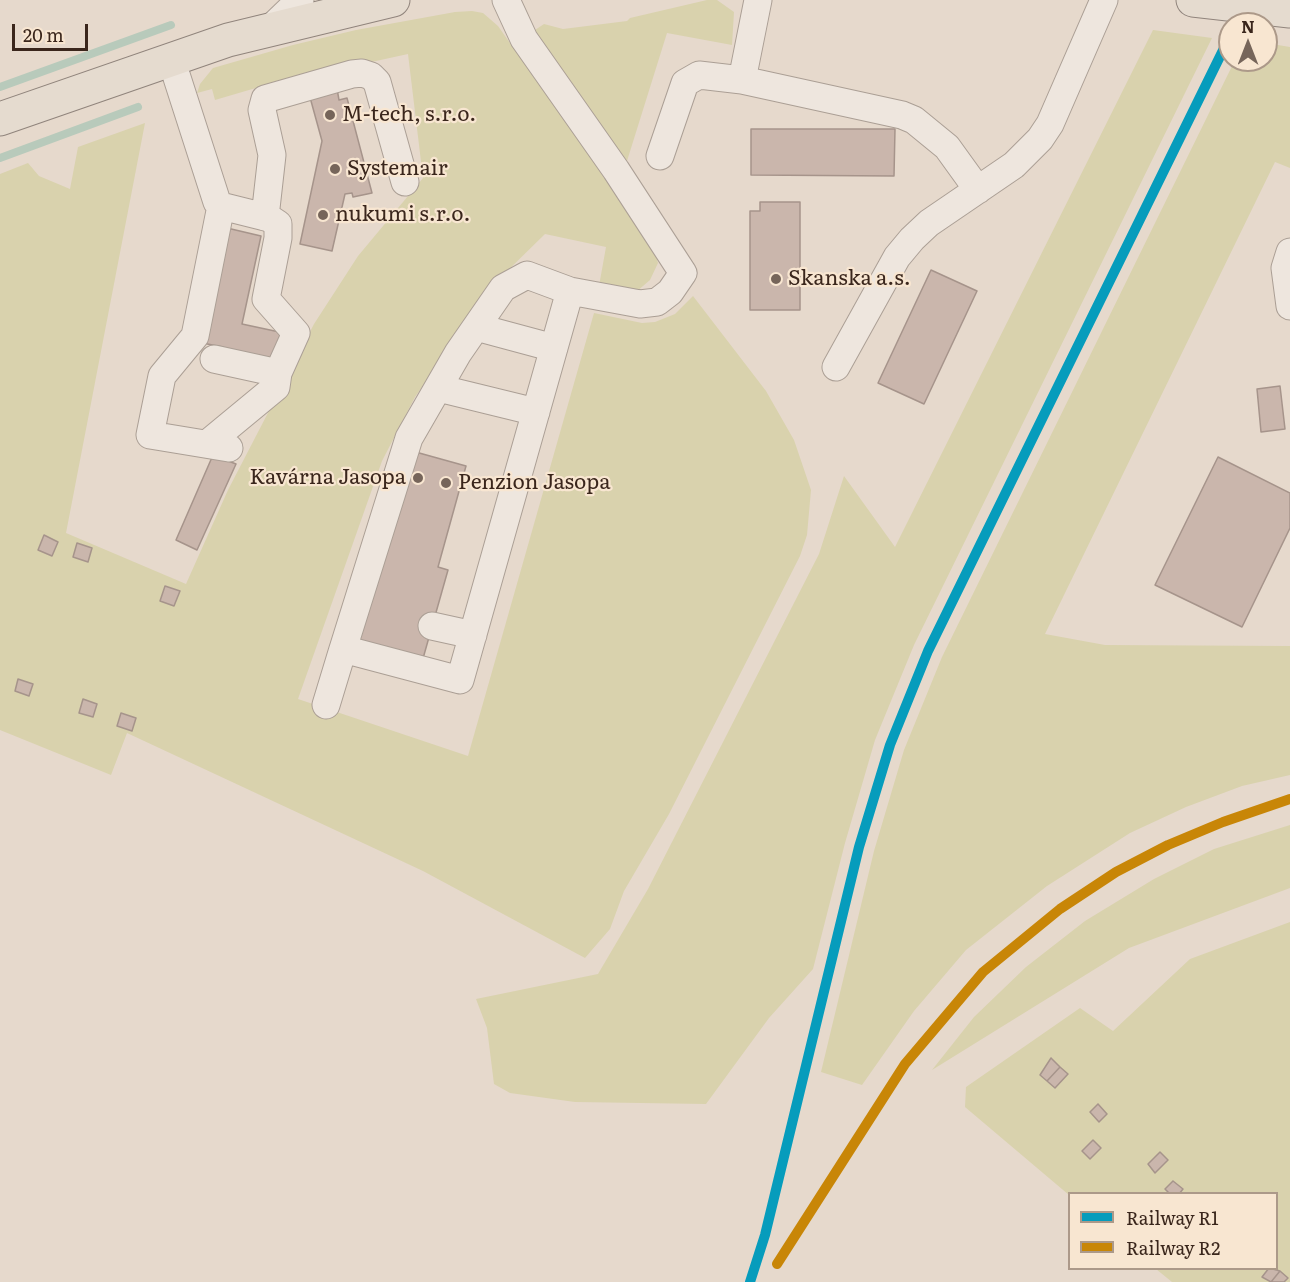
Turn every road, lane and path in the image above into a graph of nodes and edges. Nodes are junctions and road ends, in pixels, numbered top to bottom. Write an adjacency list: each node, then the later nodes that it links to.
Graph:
1 (300, 0): 8 (street)
2 (393, 0): 8 (main road)
3 (506, 0): 18 (street)
4 (758, 0): 10 (street)
5 (1104, 0): 14 (street)
6 (1193, 0): 7 (main road)
7 (1290, 11)
8 (271, 28): 9 (main road)
9 (171, 59): 11 (main road); 15 (street)
10 (742, 80): 12 (street); 14 (street)
11 (0, 118)
12 (660, 156)
13 (405, 182): 16 (street)
14 (978, 190): 23 (street)
15 (220, 206): 16 (street); 24 (street)
16 (264, 217): 24 (street)
17 (1290, 252): 19 (street)
18 (570, 291): 20 (street); 21 (street)
19 (1290, 306)
20 (476, 327): 21 (street); 25 (street)
21 (554, 348): 26 (street)
22 (214, 358): 24 (street)
23 (836, 367)
24 (278, 373)
25 (438, 388): 26 (street); 29 (street)
26 (536, 412): 28 (street)
27 (432, 626): 28 (street)
28 (473, 635): 29 (street)
29 (343, 649): 30 (street)
30 (326, 705)

